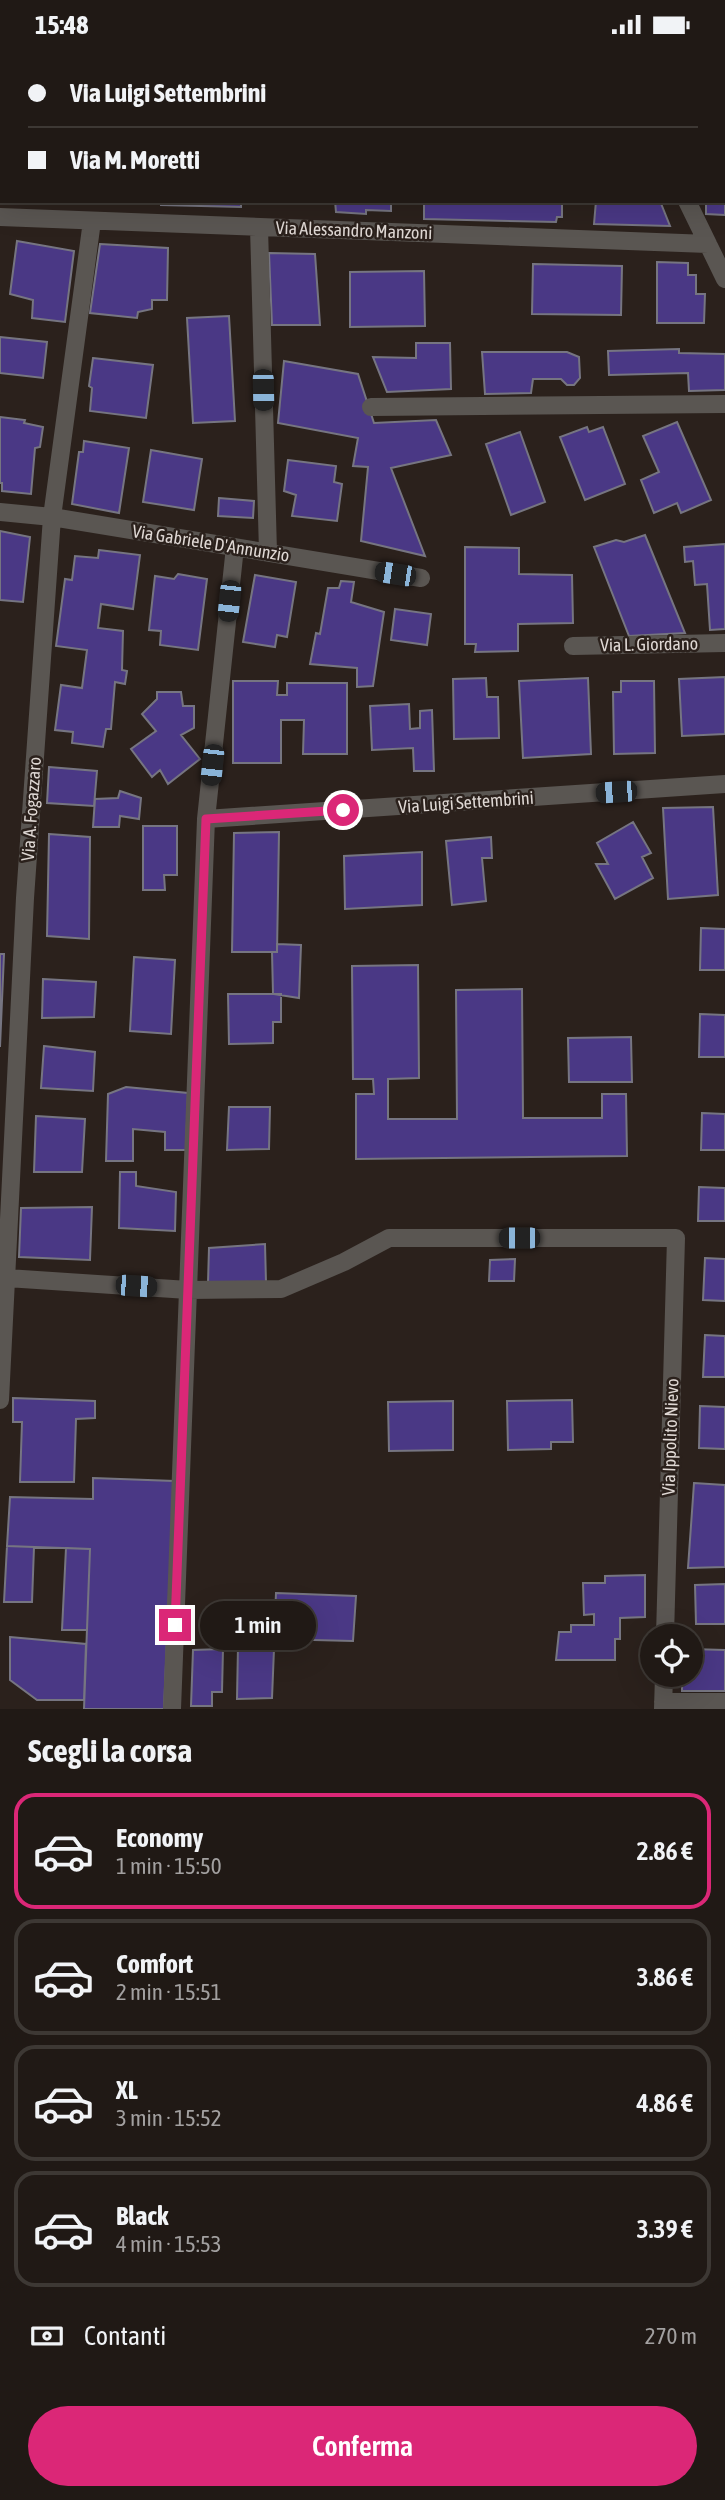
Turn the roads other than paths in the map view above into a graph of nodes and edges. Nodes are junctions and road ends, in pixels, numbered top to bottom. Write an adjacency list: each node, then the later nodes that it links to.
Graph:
1 (688, 203): 5 (street)
2 (0, 217): 3 (street, Via Alessandro Manzoni)
3 (92, 221): 4 (street, Via Alessandro Manzoni); 10 (street, Via A. Fogazzaro)
4 (259, 227): 5 (street, Via Alessandro Manzoni); 12 (street)
5 (708, 244): 6 (street)
6 (725, 279)
7 (725, 404): 8 (street)
8 (371, 407)
9 (0, 512): 10 (street, Via Gabriele D'Annunzio)
10 (52, 517): 11 (street, Via Gabriele D'Annunzio); 18 (street, Via A. Fogazzaro)
11 (234, 547): 12 (street, Via Gabriele D'Annunzio); 17 (street)
12 (268, 552): 13 (street, Via Gabriele D'Annunzio)
13 (421, 578)
14 (725, 643): 15 (street, Via L. Giordano)
15 (573, 646)
16 (725, 785): 17 (street, Via Luigi Settembrini)
17 (206, 819): 19 (street)
18 (7, 1278): 19 (street); 20 (street, Via A. Fogazzaro)
19 (188, 1290): 21 (street, Via Ippolito Nievo); 25 (street)
20 (0, 1400)
21 (665, 1624)
22 (664, 1687): 24 (street)
23 (725, 1702): 24 (street)
24 (663, 1706)
25 (172, 1709)

